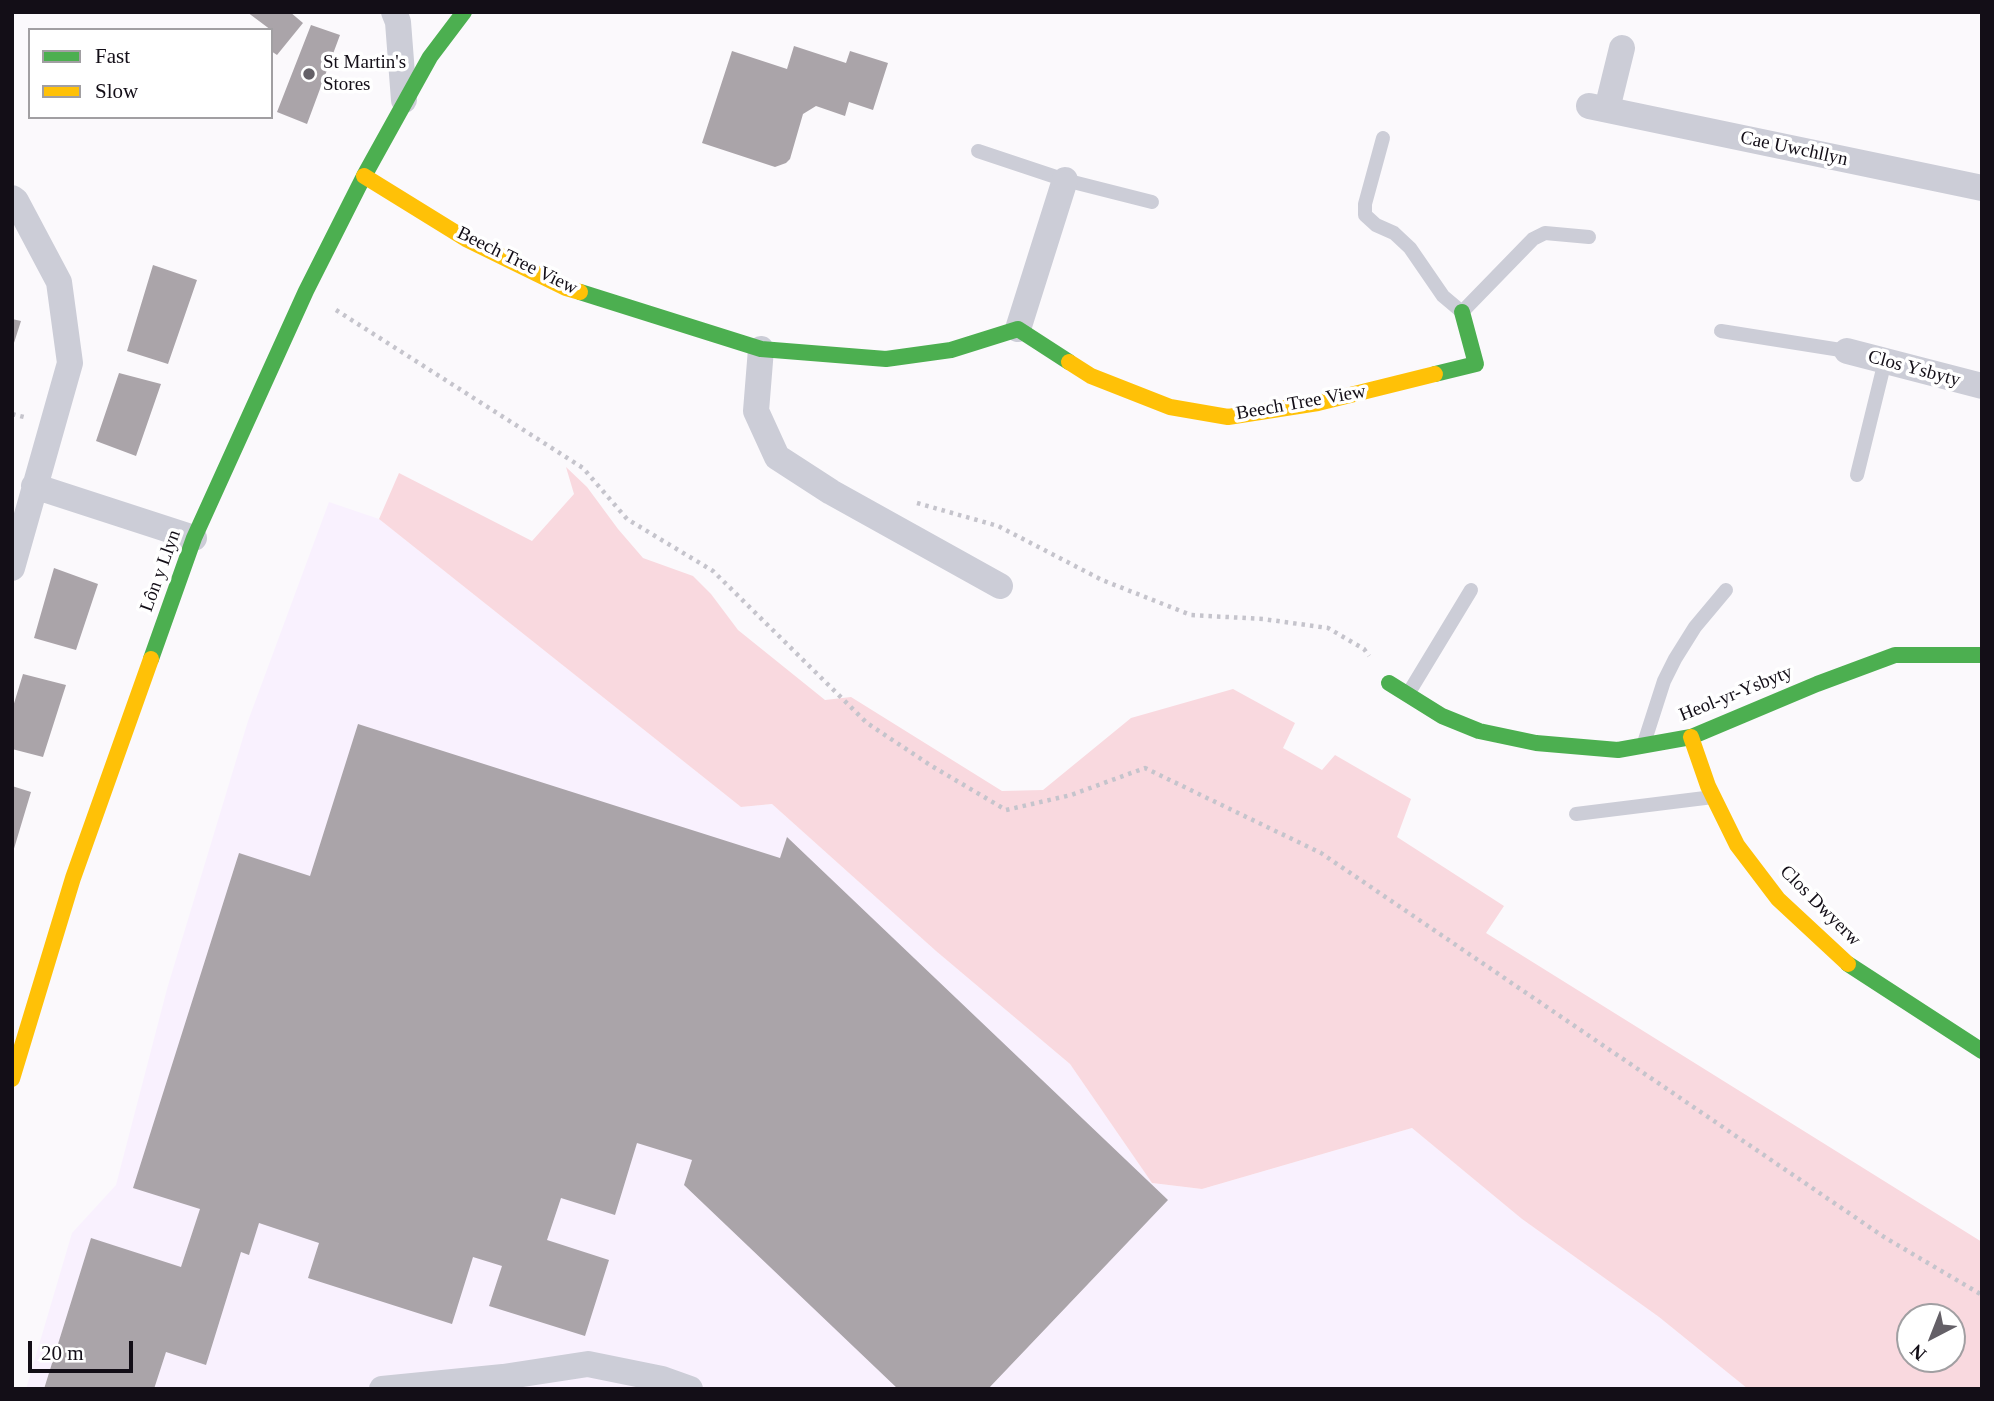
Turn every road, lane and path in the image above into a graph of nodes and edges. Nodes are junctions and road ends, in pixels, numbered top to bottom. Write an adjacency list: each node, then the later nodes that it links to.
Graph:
1 (394, 12): 4 (street)
2 (464, 12): 4 (street, Lôn y Llyn)
3 (1622, 48): 9 (street, Cae Uwchllyn)
4 (404, 100): 7 (street, Lôn y Llyn)
5 (1383, 138): 14 (lane)
6 (978, 151): 8 (lane)
7 (364, 176): 13 (street, Lôn y Llyn); 17 (street, Beech Tree View)
8 (1065, 180): 11 (lane); 15 (street)
9 (1982, 188)
10 (12, 198): 22 (street)
11 (1152, 202)
12 (1589, 237): 14 (lane)
13 (306, 291): 24 (street, Lôn y Llyn); 38 (path)
14 (1462, 312): 15 (street, Beech Tree View)
15 (1018, 328): 17 (street, Beech Tree View)
16 (1721, 331): 18 (lane)
17 (761, 349): 23 (street)
18 (1847, 351): 19 (street, Clos Ysbyty)
19 (1885, 361): 20 (street, Clos Ysbyty); 21 (lane)
20 (1982, 386)
21 (1857, 475)
22 (34, 486): 24 (street); 25 (street)
23 (869, 513): 26 (street); 30 (path)
24 (194, 538): 37 (street, Lôn y Llyn)
25 (12, 568)
26 (1000, 586)
27 (1471, 590): 31 (lane)
28 (1726, 590): 33 (lane)
29 (1982, 655): 32 (street, Heol-yr-Ysbyty)
30 (1389, 683): 31 (street, Heol-yr-Ysbyty)
31 (1408, 695): 33 (street, Heol-yr-Ysbyty)
32 (1691, 737): 33 (street, Heol-yr-Ysbyty); 34 (street, Clos Dwyerw)
33 (1643, 745)
34 (1714, 797): 35 (lane); 36 (street, Clos Dwyerw)
35 (1576, 814)
36 (1982, 1051)
37 (12, 1079)
38 (1982, 1295)
39 (382, 1389): 40 (street)
40 (690, 1389)

